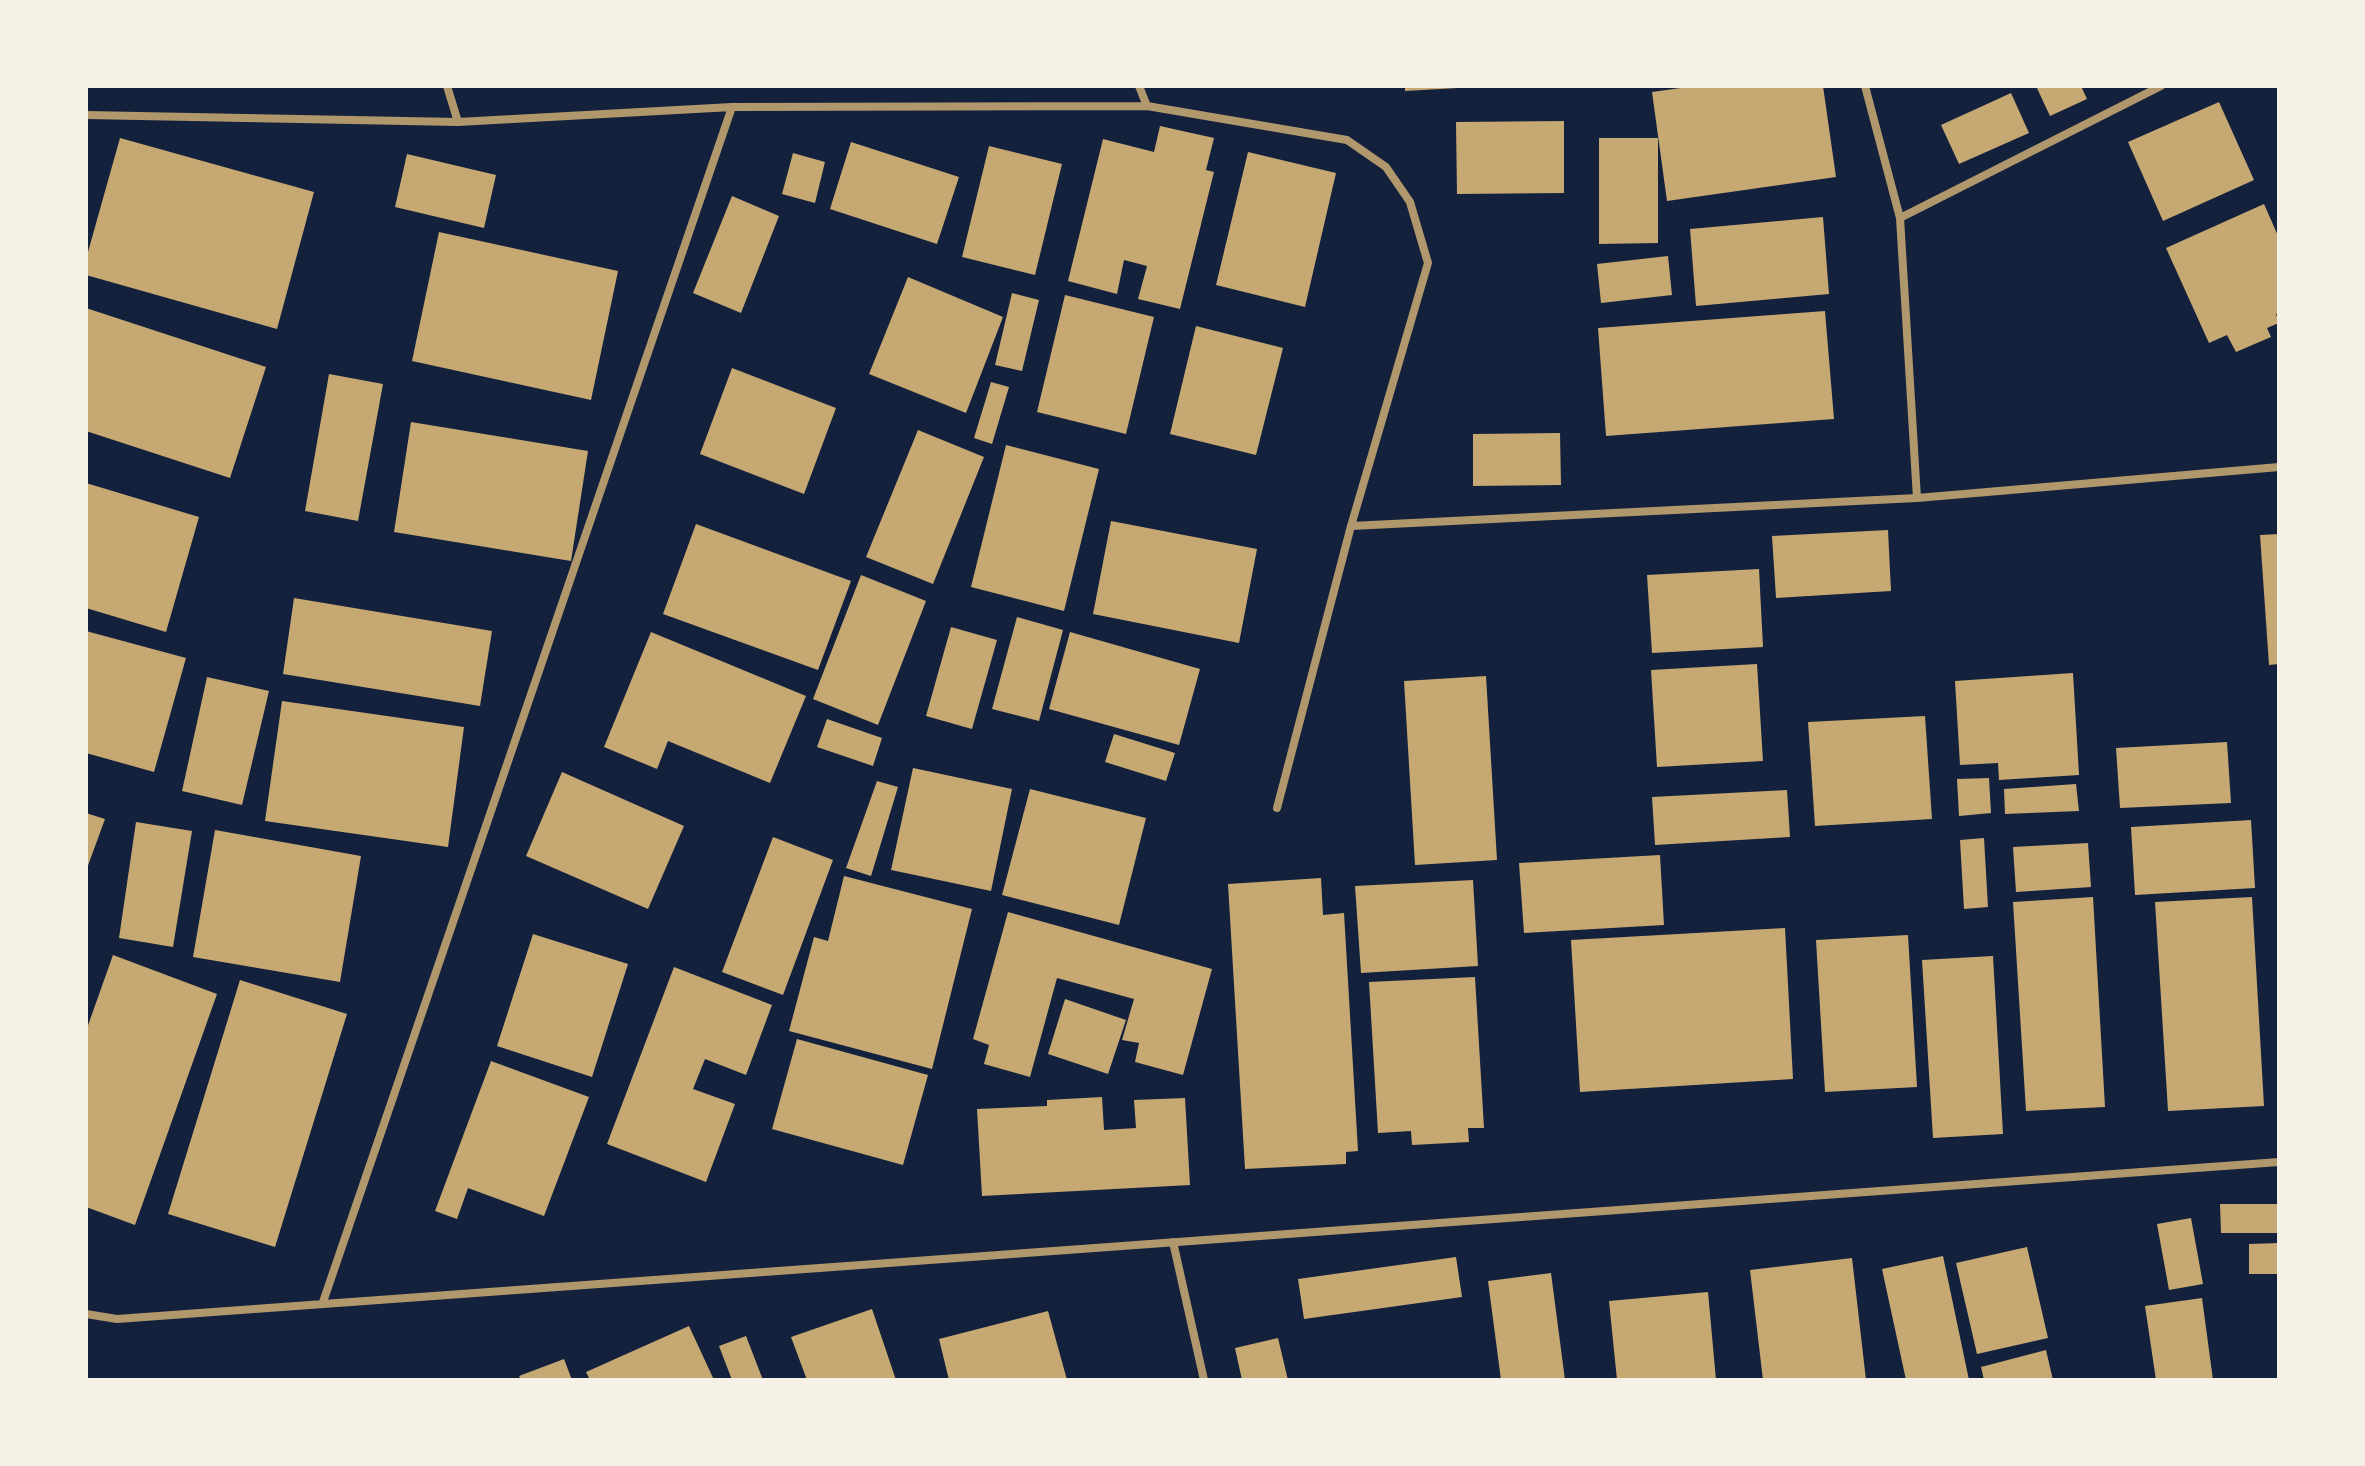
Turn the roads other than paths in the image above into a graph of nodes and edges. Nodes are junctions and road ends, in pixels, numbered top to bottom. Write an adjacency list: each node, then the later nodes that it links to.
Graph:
1 (447, 86): 8 (street)
2 (1139, 86): 5 (street)
3 (1865, 86): 9 (street)
4 (2161, 86): 9 (street)
5 (1147, 106): 6 (street); 12 (street)
6 (732, 107): 8 (street); 16 (street)
7 (86, 115): 8 (street)
8 (458, 122)
9 (1900, 218): 11 (street)
10 (2279, 467): 11 (street)
11 (1917, 498): 12 (street)
12 (1351, 526): 13 (street)
13 (1277, 808)
14 (2279, 1162): 15 (street)
15 (1173, 1242): 16 (street); 18 (street)
16 (323, 1302): 17 (street)
17 (86, 1314)
18 (1204, 1380)

